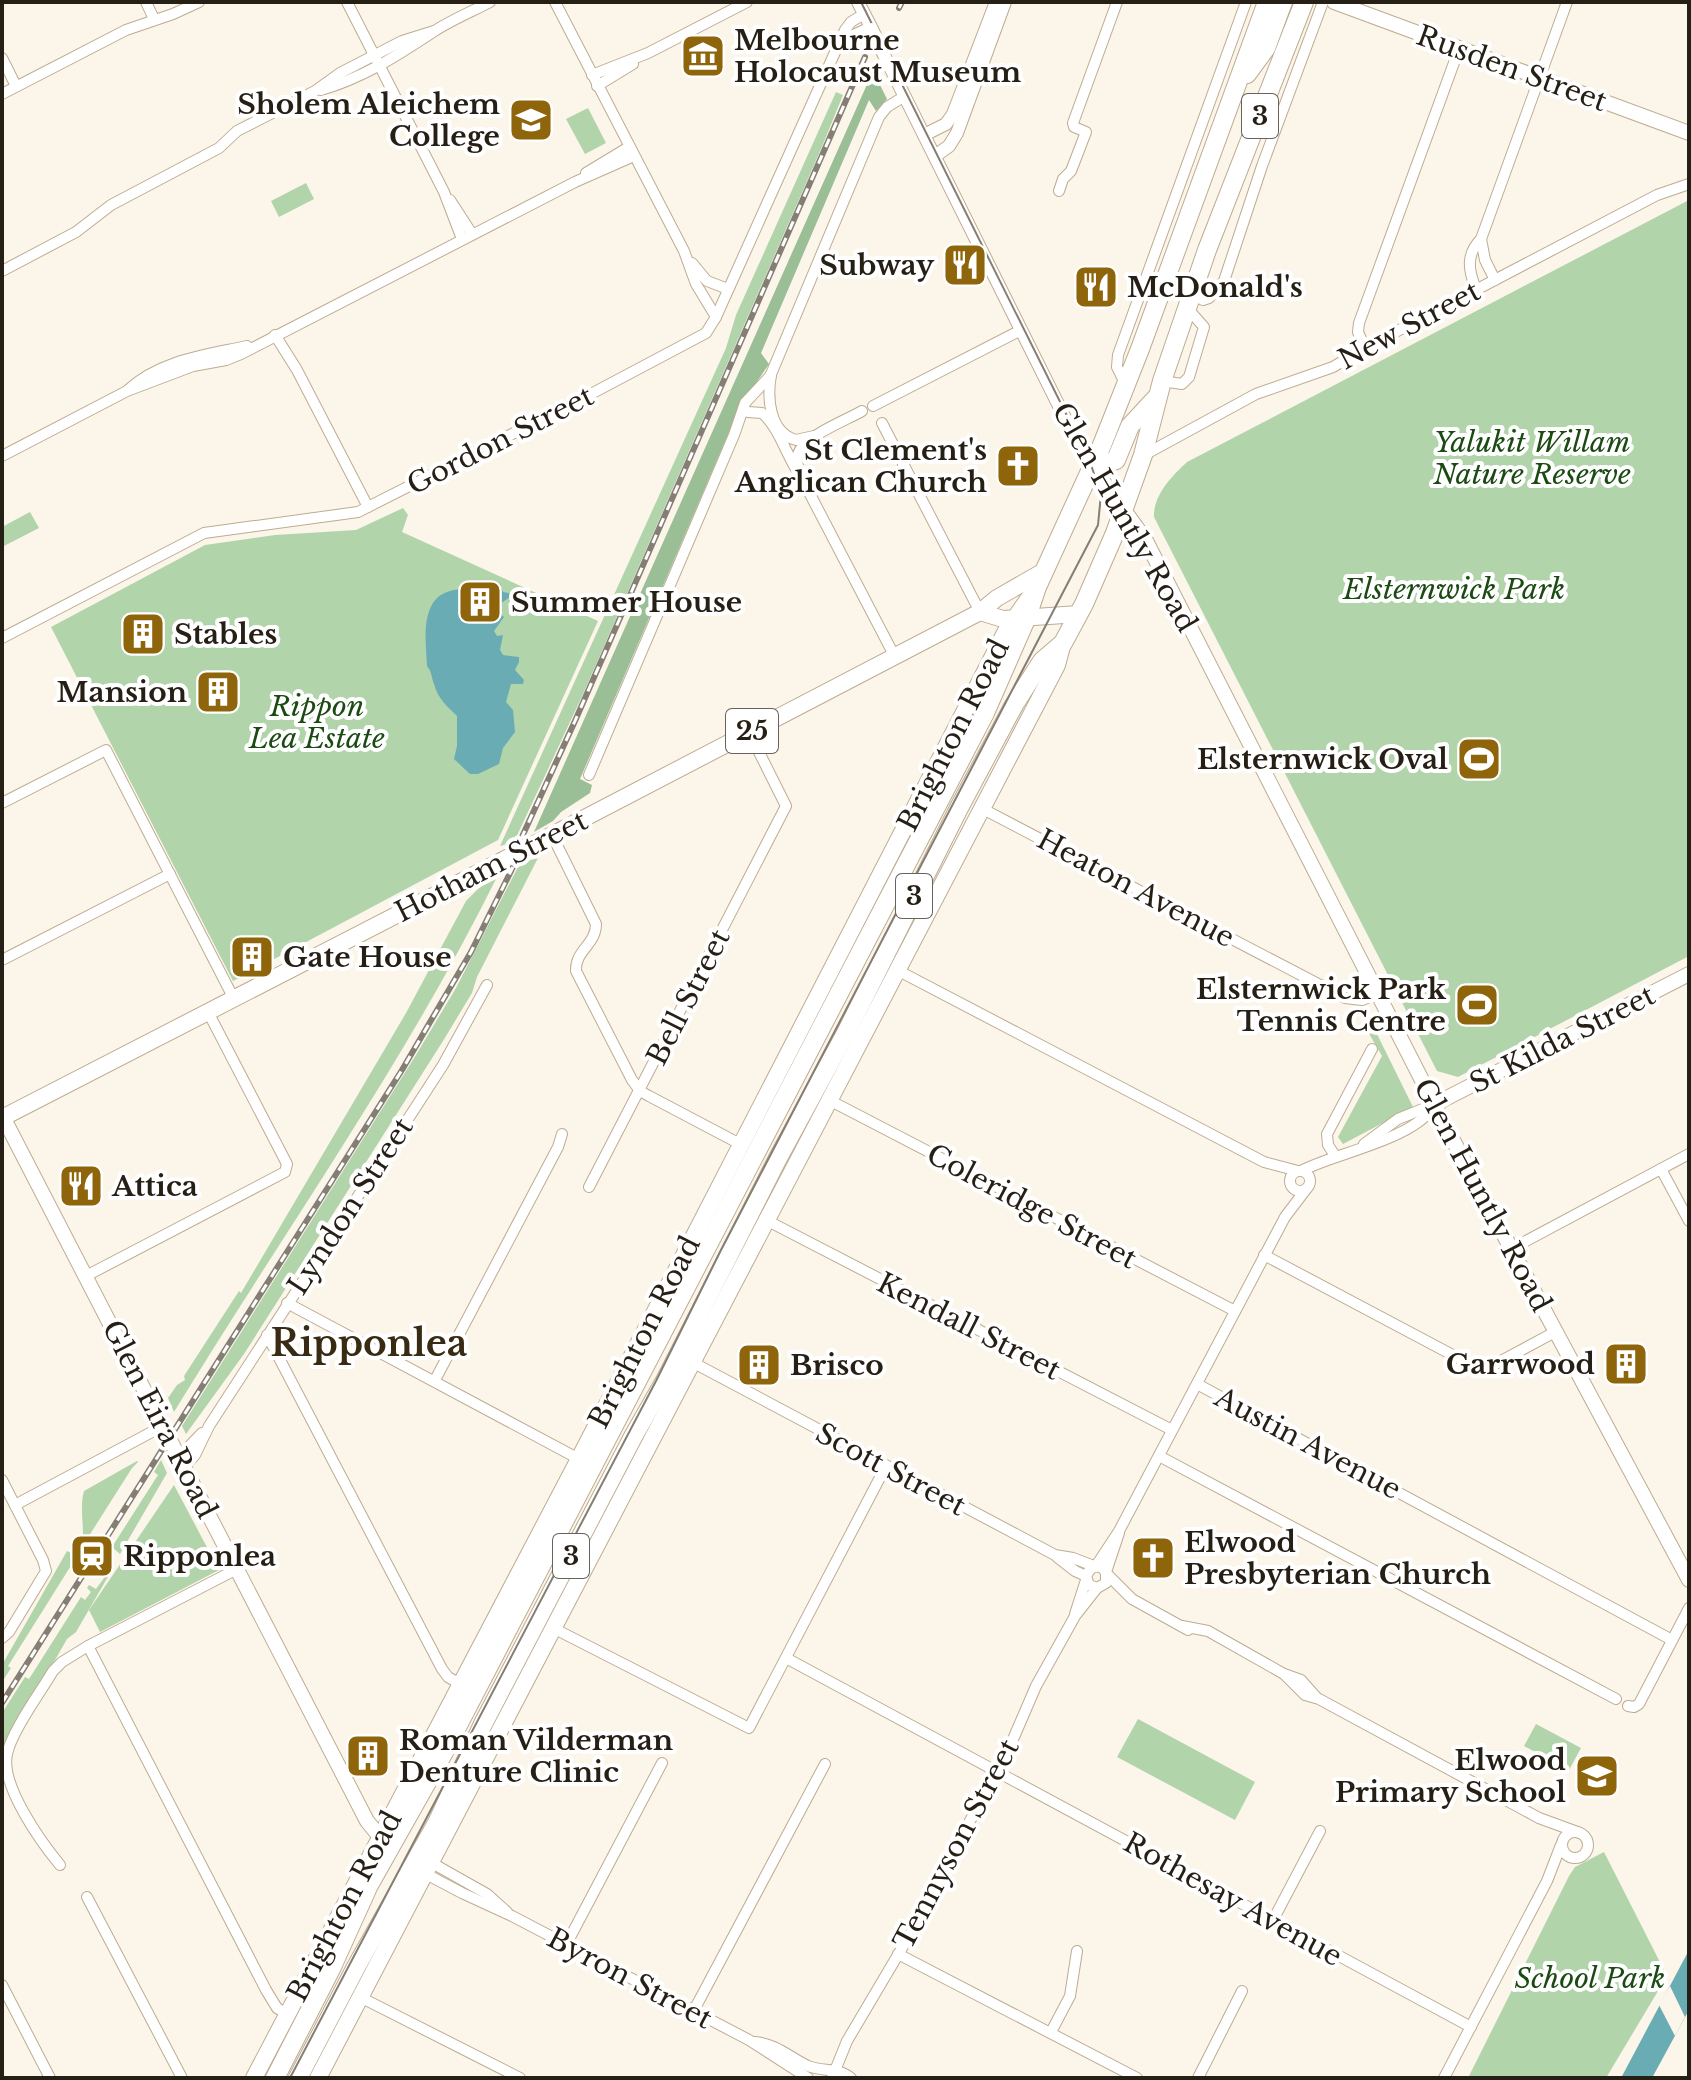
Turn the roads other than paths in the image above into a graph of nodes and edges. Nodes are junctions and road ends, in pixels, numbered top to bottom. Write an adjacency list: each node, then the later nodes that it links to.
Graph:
1 (146, 2): 18 (street)
2 (199, 2): 18 (street)
3 (347, 2): 25 (street)
4 (490, 2): 25 (street)
5 (555, 2): 26 (street)
6 (747, 2): 23 (street)
7 (996, 2): 20 (street)
8 (1005, 2): 20 (street)
9 (1117, 2): 41 (street)
10 (1246, 2): 50 (street)
11 (1267, 2): 28 (highway, 3)
12 (1283, 2): 28 (highway)
13 (1304, 2): 49 (highway, 3)
14 (1323, 2): 49 (street)
15 (1334, 2): 21 (main road, Rusden Street)
16 (1567, 2): 27 (street)
17 (861, 8): 19 (street, Glen Huntly Road); 22 (street, Gordon Street)
18 (154, 19): 29 (street)
19 (871, 28): 22 (street, Gordon Street); 32 (street, Glen Huntly Road, bridge)
20 (987, 39): 33 (street)
21 (1459, 49): 27 (main road, Rusden Street); 54 (street)
22 (837, 51): 47 (street, Gordon Street)
23 (648, 53): 26 (street); 30 (street)
24 (2, 58): 29 (street)
25 (377, 60): 42 (street); 45 (street)
26 (592, 75): 30 (street)
27 (1539, 78): 34 (main road, Rusden Street); 43 (street)
28 (1238, 85): 50 (highway, 3)
29 (16, 86): 31 (street)
30 (597, 86): 36 (street)
31 (2, 94)
32 (905, 96): 35 (street, Glen Huntly Road); 55 (street)
33 (966, 96): 35 (street); 37 (street)
34 (1689, 133)
35 (924, 135): 37 (street, Glen Huntly Road)
36 (631, 151): 42 (street); 44 (street)
37 (935, 156): 52 (street, Glen Huntly Road)
38 (1689, 177): 40 (street, New Street)
39 (1689, 184): 40 (street, New Street)
40 (1674, 189): 46 (street, New Street)
41 (1059, 191)
42 (467, 237): 53 (street)
43 (1481, 239): 46 (street); 48 (street)
44 (684, 251): 47 (street); 51 (street)
45 (2, 271)
46 (1495, 280): 48 (street, New Street)
47 (728, 289): 51 (street, Gordon Street)
48 (1476, 289): 54 (street, New Street)
49 (1190, 302): 57 (highway, 3)
50 (1144, 310): 56 (highway, 3); 56 (street)
51 (716, 317): 66 (street, Gordon Street)
52 (1021, 330): 61 (street); 64 (street, Glen Huntly Road)
53 (278, 334): 63 (street); 66 (street)
54 (1365, 348): 62 (street, New Street)
55 (771, 375): 58 (street); 60 (street); 61 (street)
56 (1126, 383): 64 (highway, 3)
57 (1160, 389): 62 (highway, 3); 64 (highway)
58 (748, 412): 60 (street); 65 (street)
59 (882, 423): 69 (street)
60 (738, 426): 76 (street)
61 (816, 435): 65 (street)
62 (1143, 455): 67 (highway, 3)
63 (2, 456)
64 (1092, 467): 67 (main road, Glen Huntly Road); 68 (highway, Brighton Road / 3)
65 (800, 475): 74 (street)
66 (368, 507): 72 (street, Gordon Street)
67 (1124, 508): 70 (highway, Brighton Road / 3); 89 (main road, Glen Huntly Road)
68 (1040, 579): 69 (main road, Hotham Street / 25); 71 (highway, Brighton Road / 3)
69 (980, 612): 71 (main road); 74 (main road, Hotham Street / 25)
70 (1079, 614): 71 (main road); 73 (highway, Brighton Road / 3)
71 (1020, 618): 81 (highway, Brighton Road / 3); 90 (main road, Brighton Road)
72 (2, 638)
73 (1063, 643): 78 (main road, Brighton Road); 82 (highway, Brighton Road / 3)
74 (895, 657): 75 (main road, Hotham Street / 25)
75 (749, 732): 79 (main road, Hotham Street / 25); 94 (street, Bell Street)
76 (589, 775)
77 (2, 803): 80 (street)
78 (981, 808): 83 (main road, Brighton Road); 89 (street, Heaton Avenue)
79 (552, 835): 91 (main road, Hotham Street / 25, bridge); 94 (street)
80 (170, 874): 84 (street); 91 (street)
81 (895, 888): 82 (highway); 87 (highway, Brighton Road / 3)
82 (913, 899): 83 (main road); 103 (highway, Brighton Road / 3)
83 (915, 934): 85 (main road, Brighton Road)
84 (2, 960)
85 (897, 970): 95 (main road, Brighton Road); 104 (street)
86 (1689, 974): 96 (main road, St Kilda Street)
87 (846, 981): 90 (main road); 114 (highway, Brighton Road / 3)
88 (487, 985): 119 (street, Lyndon Street)
89 (1377, 994): 96 (main road, Glen Huntly Road)
90 (819, 995): 100 (main road, Brighton Road)
91 (234, 999): 92 (main road, Hotham Street / 25)
92 (208, 1012): 97 (main road, Hotham Street / 25); 118 (street)
93 (1372, 1049): 102 (street)
94 (640, 1091): 100 (street); 109 (street, Bell Street)
95 (829, 1100): 99 (main road, Brighton Road); 121 (street, Coleridge Street)
96 (1435, 1104): 102 (street, St Kilda Street); 115 (main road, Glen Huntly Road)
97 (2, 1117): 118 (main road, Glen Eira Road)
98 (562, 1134): 125 (street)
99 (810, 1137): 103 (main road); 112 (main road, Brighton Road)
100 (742, 1145): 110 (main road, Brighton Road)
101 (1689, 1154): 105 (street)
102 (1336, 1157): 106 (street); 107 (street)
103 (778, 1158): 117 (highway, Brighton Road / 3)
104 (1264, 1162): 106 (street); 108 (street)
105 (1661, 1169): 113 (street); 115 (street)
106 (1299, 1171): 107 (street); 108 (street)
107 (1308, 1184): 108 (street); 111 (street)
108 (1291, 1185): 111 (street)
109 (589, 1187)
110 (705, 1214): 114 (main road); 130 (main road, Brighton Road)
111 (1285, 1217): 116 (street)
112 (766, 1220): 120 (main road, Brighton Road); 128 (street, Kendall Street)
113 (1689, 1221)
114 (707, 1249): 117 (highway); 137 (highway, Brighton Road / 3)
115 (1511, 1249): 122 (main road, Glen Huntly Road)
116 (1264, 1255): 121 (street); 122 (street)
117 (725, 1259): 120 (main road); 135 (highway, Brighton Road / 3)
118 (86, 1276): 127 (main road, Glen Eira Road)
119 (287, 1303): 123 (street, Lyndon Street); 125 (street)
120 (722, 1304): 124 (main road, Brighton Road)
121 (1235, 1311): 126 (street)
122 (1555, 1332): 144 (main road, Glen Huntly Road)
123 (267, 1335): 131 (street, Lyndon Street); 155 (street)
124 (692, 1362): 132 (street, Scott Street); 134 (main road, Brighton Road)
125 (435, 1380): 130 (street)
126 (1197, 1384): 128 (street); 151 (street, Austin Avenue)
127 (163, 1426): 131 (main road, Glen Eira Road); 136 (street)
128 (1172, 1430): 129 (street)
129 (1159, 1456): 141 (street); 156 (street)
130 (579, 1459): 155 (main road, Brighton Road)
131 (182, 1462): 140 (main road, Glen Eira Road)
132 (886, 1466): 139 (street, Scott Street); 153 (street)
133 (2, 1480): 136 (street)
134 (630, 1481): 135 (main road); 142 (main road, Brighton Road)
135 (597, 1504): 138 (highway, Brighton Road / 3)
136 (15, 1505): 150 (street)
137 (557, 1536): 138 (highway); 165 (highway, Brighton Road / 3)
138 (576, 1546): 142 (main road); 157 (highway, Brighton Road / 3)
139 (1055, 1555): 141 (street, Scott Street); 143 (street)
140 (237, 1569): 152 (street); 165 (main road, Glen Eira Road)
141 (1101, 1570): 143 (street); 145 (street); 146 (street)
142 (580, 1575): 149 (main road, Brighton Road)
143 (1086, 1578): 145 (street); 148 (street)
144 (1689, 1580)
145 (1098, 1588): 146 (street); 148 (street)
146 (1132, 1599): 162 (street)
147 (1689, 1608): 151 (street)
148 (1075, 1616): 161 (street, Tennyson Street)
149 (553, 1628): 153 (street); 154 (main road, Brighton Road)
150 (2, 1638)
151 (1672, 1640): 158 (street)
152 (88, 1646): 168 (street); 180 (street)
153 (786, 1658): 161 (street, Rothesay Avenue)
154 (523, 1683): 157 (main road); 169 (main road, Brighton Road)
155 (460, 1684): 165 (main road, Brighton Road)
156 (1616, 1699)
157 (493, 1704): 169 (highway, Brighton Road / 3)
158 (1628, 1706)
159 (662, 1763): 173 (street)
160 (825, 1764): 179 (street)
161 (997, 1770): 172 (street, Rothesay Avenue); 175 (street, Tennyson Street)
162 (1539, 1818): 164 (street); 166 (street)
163 (1320, 1831): 172 (street)
164 (1580, 1833): 166 (street); 167 (street)
165 (385, 1842): 169 (highway, Glen Eira Road); 180 (main road, Brighton Road); 182 (highway, Brighton Road / 3)
166 (1561, 1844): 167 (street); 170 (street)
167 (1574, 1858): 170 (street)
168 (60, 1865)
169 (423, 1865): 173 (street, Byron Street); 178 (main road, Brighton Road); 191 (highway, Brighton Road / 3)
170 (1547, 1881): 181 (street)
171 (87, 1897): 188 (street)
172 (1272, 1922): 181 (street, Rothesay Avenue)
173 (566, 1945): 179 (street, Byron Street)
174 (1077, 1951): 183 (street)
175 (898, 1954): 183 (street); 186 (street, Tennyson Street)
176 (2, 1985): 187 (street)
177 (1242, 1991): 197 (street)
178 (360, 1997): 192 (main road, Brighton Road); 193 (street)
179 (693, 2012): 185 (street, Byron Street)
180 (287, 2014): 184 (main road, Brighton Road)
181 (1471, 2027): 198 (street)
182 (301, 2028): 184 (main road); 190 (highway, Brighton Road / 3)
183 (1051, 2032): 196 (street)
184 (270, 2048): 189 (main road, Brighton Road)
185 (797, 2070): 186 (street, Byron Street); 194 (street, Byron Street)
186 (834, 2074): 195 (street, Byron Street)
187 (50, 2078)
188 (182, 2078)
189 (254, 2078)
190 (275, 2078)
191 (298, 2078)
192 (318, 2078)
193 (520, 2078)
194 (808, 2078)
195 (851, 2078)
196 (1137, 2078)
197 (1198, 2078)
198 (1444, 2078)

